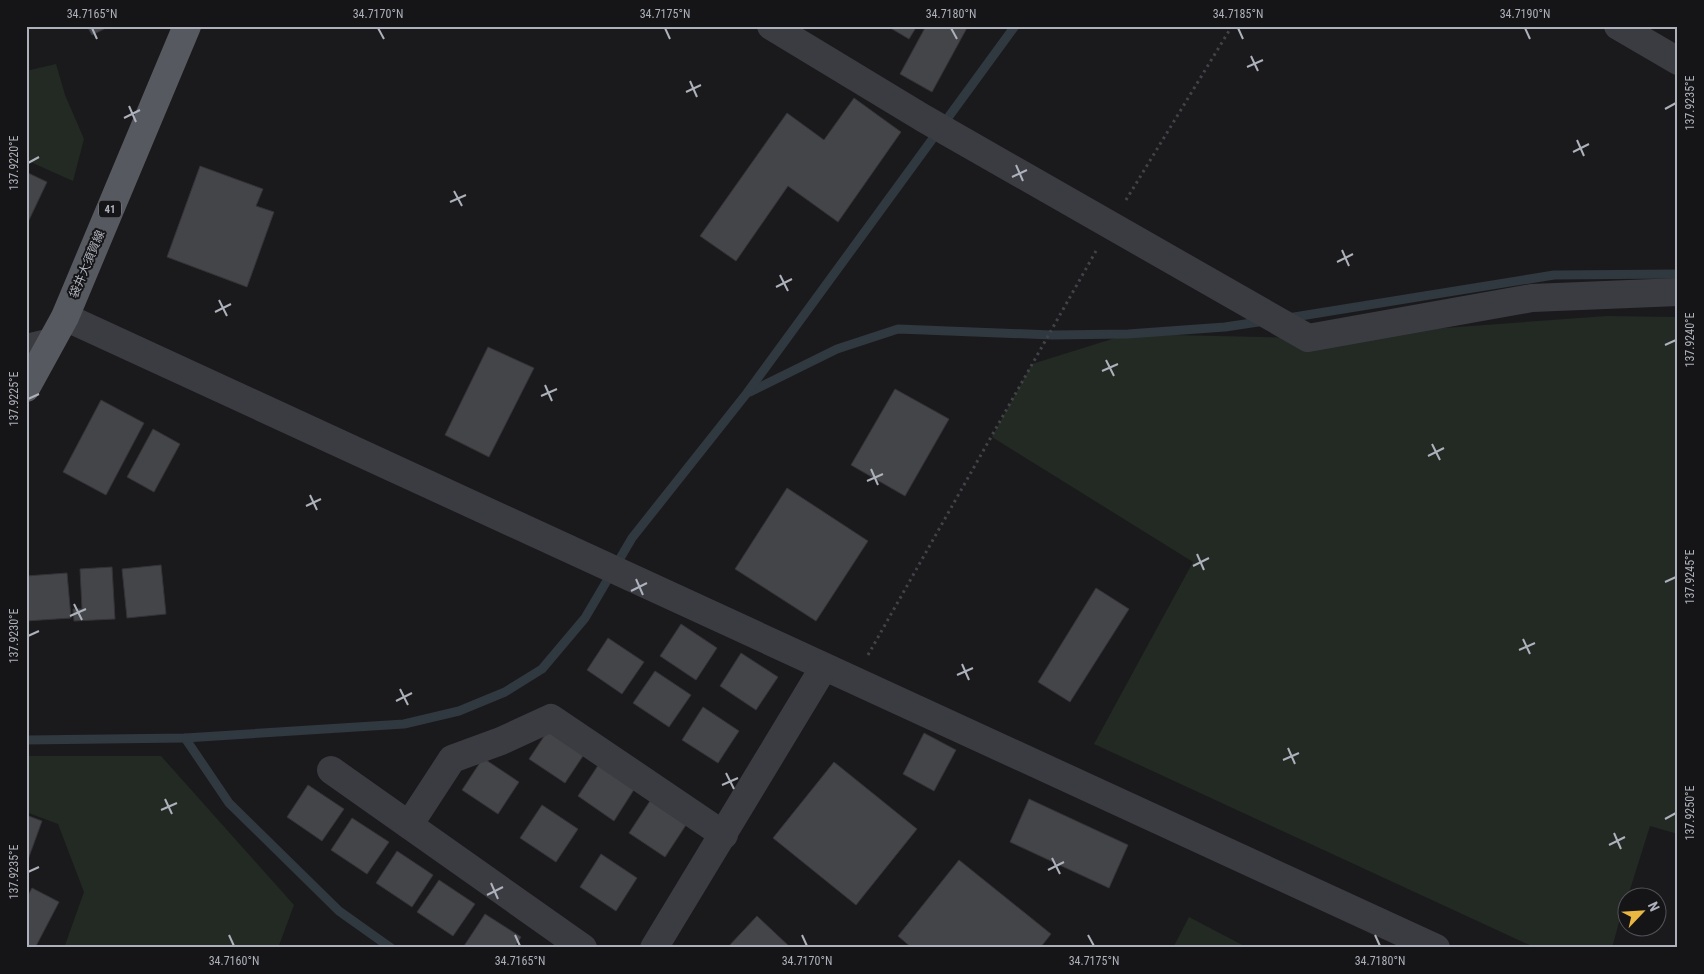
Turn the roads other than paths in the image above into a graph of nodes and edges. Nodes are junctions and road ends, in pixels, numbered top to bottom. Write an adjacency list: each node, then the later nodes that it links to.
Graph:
1 (187, 26): 6 (main road, 袋井大須賀線 / 41)
2 (771, 26): 5 (street)
3 (1618, 26): 4 (street)
4 (1678, 61)
5 (1678, 292)
6 (65, 317): 7 (main road, 袋井大須賀線 / 41); 9 (street)
7 (39, 345): 8 (main road, 袋井大須賀線 / 41)
8 (26, 388)
9 (824, 667): 12 (street); 15 (street)
10 (331, 770): 11 (street)
11 (409, 825): 12 (street); 13 (street)
12 (724, 835): 14 (street)
13 (583, 948)
14 (654, 948)
15 (1436, 948)

